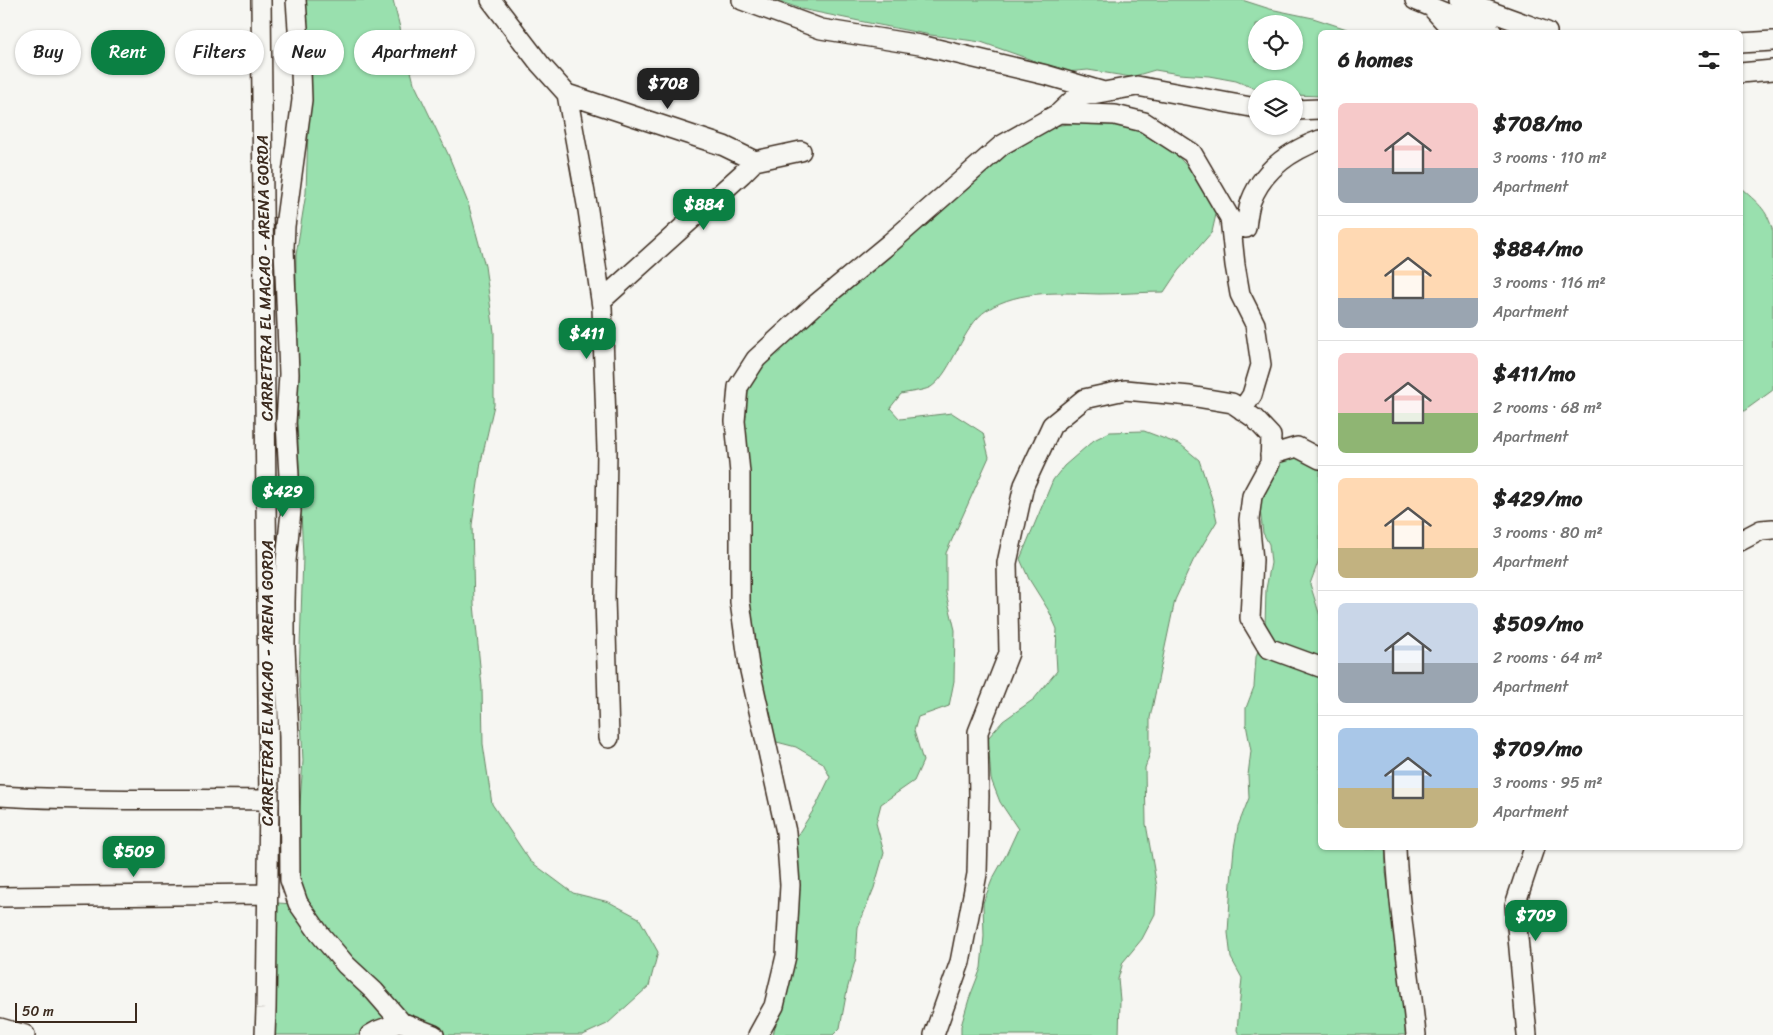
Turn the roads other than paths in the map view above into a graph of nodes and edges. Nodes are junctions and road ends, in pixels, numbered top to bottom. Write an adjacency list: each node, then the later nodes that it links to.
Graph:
1 (261, 0): 33 (street, CARRETERA EL MACAO - ARENA GORDA)
2 (296, 0): 38 (street)
3 (492, 0): 15 (street)
4 (742, 0): 14 (street)
5 (1459, 0): 9 (street)
6 (1423, 4): 7 (street); 8 (street)
7 (1452, 30)
8 (1487, 30)
9 (1541, 30)
10 (1773, 41): 11 (street)
11 (1743, 43)
12 (1773, 70): 13 (street)
13 (1743, 73)
14 (1105, 92): 16 (street); 19 (street)
15 (567, 94): 22 (street); 24 (street)
16 (1248, 107)
17 (1318, 109): 18 (street)
18 (1303, 110)
19 (1059, 113): 25 (street); 44 (street)
20 (1318, 141): 23 (street)
21 (801, 151): 22 (street)
22 (755, 161): 24 (street)
23 (1246, 228)
24 (602, 300): 31 (street)
25 (1242, 410): 26 (street); 45 (street)
26 (1270, 455): 27 (street); 30 (street)
27 (1318, 458)
28 (1773, 529): 29 (street)
29 (1743, 539)
30 (1318, 667)
31 (609, 738)
32 (0, 796): 33 (street)
33 (269, 800): 36 (street, CARRETERA EL MACAO - ARENA GORDA)
34 (1396, 850): 46 (street)
35 (1533, 850): 47 (street)
36 (268, 894): 37 (street); 41 (street, CARRETERA EL MACAO - ARENA GORDA)
37 (0, 897)
38 (401, 1022): 42 (street); 43 (street)
39 (0, 1028): 40 (street)
40 (25, 1035)
41 (264, 1035)
42 (370, 1035)
43 (434, 1035)
44 (758, 1035)
45 (934, 1035)
46 (1416, 1035)
47 (1527, 1035)

